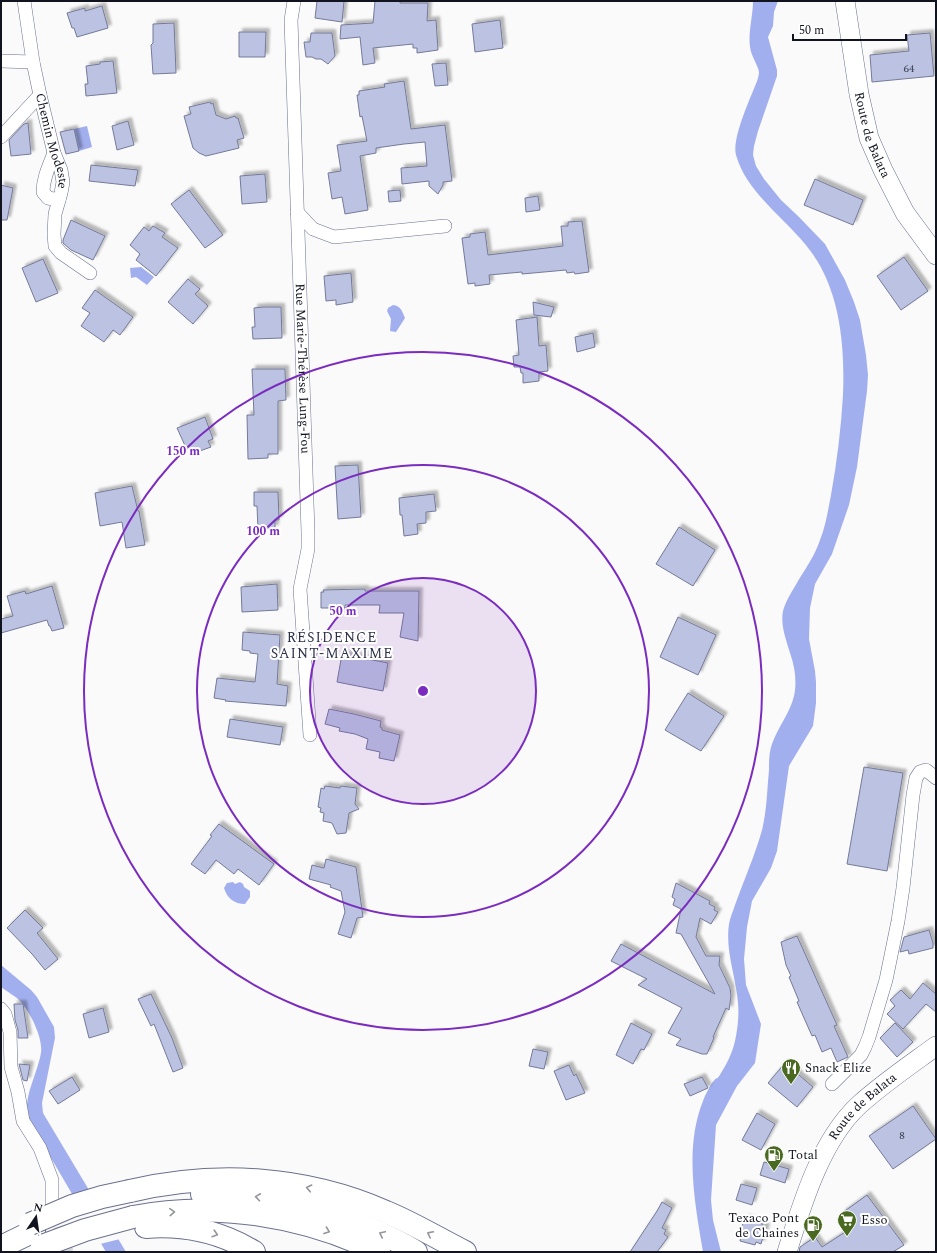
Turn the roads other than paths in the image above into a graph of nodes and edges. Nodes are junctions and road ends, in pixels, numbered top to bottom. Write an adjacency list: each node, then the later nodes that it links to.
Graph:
1 (24, 1): 5 (street, Chemin Modeste)
2 (294, 1): 10 (street, Rue Marie-Thérèse Lung-Fou)
3 (845, 1): 12 (main road, Route de Balata)
4 (1, 60): 5 (street)
5 (33, 62): 6 (street, Chemin Modeste)
6 (40, 95): 7 (street); 8 (street, Chemin Modeste)
7 (1, 136)
8 (54, 153): 9 (street, Chemin Modeste); 9 (street)
9 (59, 200): 13 (street, Chemin Modeste)
10 (297, 212): 11 (street); 14 (street, Rue Marie-Thérèse Lung-Fou)
11 (445, 226)
12 (936, 255)
13 (90, 274)
14 (310, 735)
15 (936, 778): 18 (street)
16 (1, 1009): 19 (street)
17 (936, 1046): 24 (main road, Route de Balata)
18 (832, 1084)
19 (52, 1204)
20 (132, 1209): 21 (highway); 21 (highway); 25 (highway, one-way to 25); 26 (highway, one-way to 26); 27 (highway, one-way to 20); 28 (highway, one-way to 20)
21 (39, 1241): 22 (highway); 23 (highway)
22 (1, 1242)
23 (1, 1247)
24 (787, 1251)
25 (254, 1252)
26 (379, 1252)
27 (416, 1252)
28 (464, 1252)

